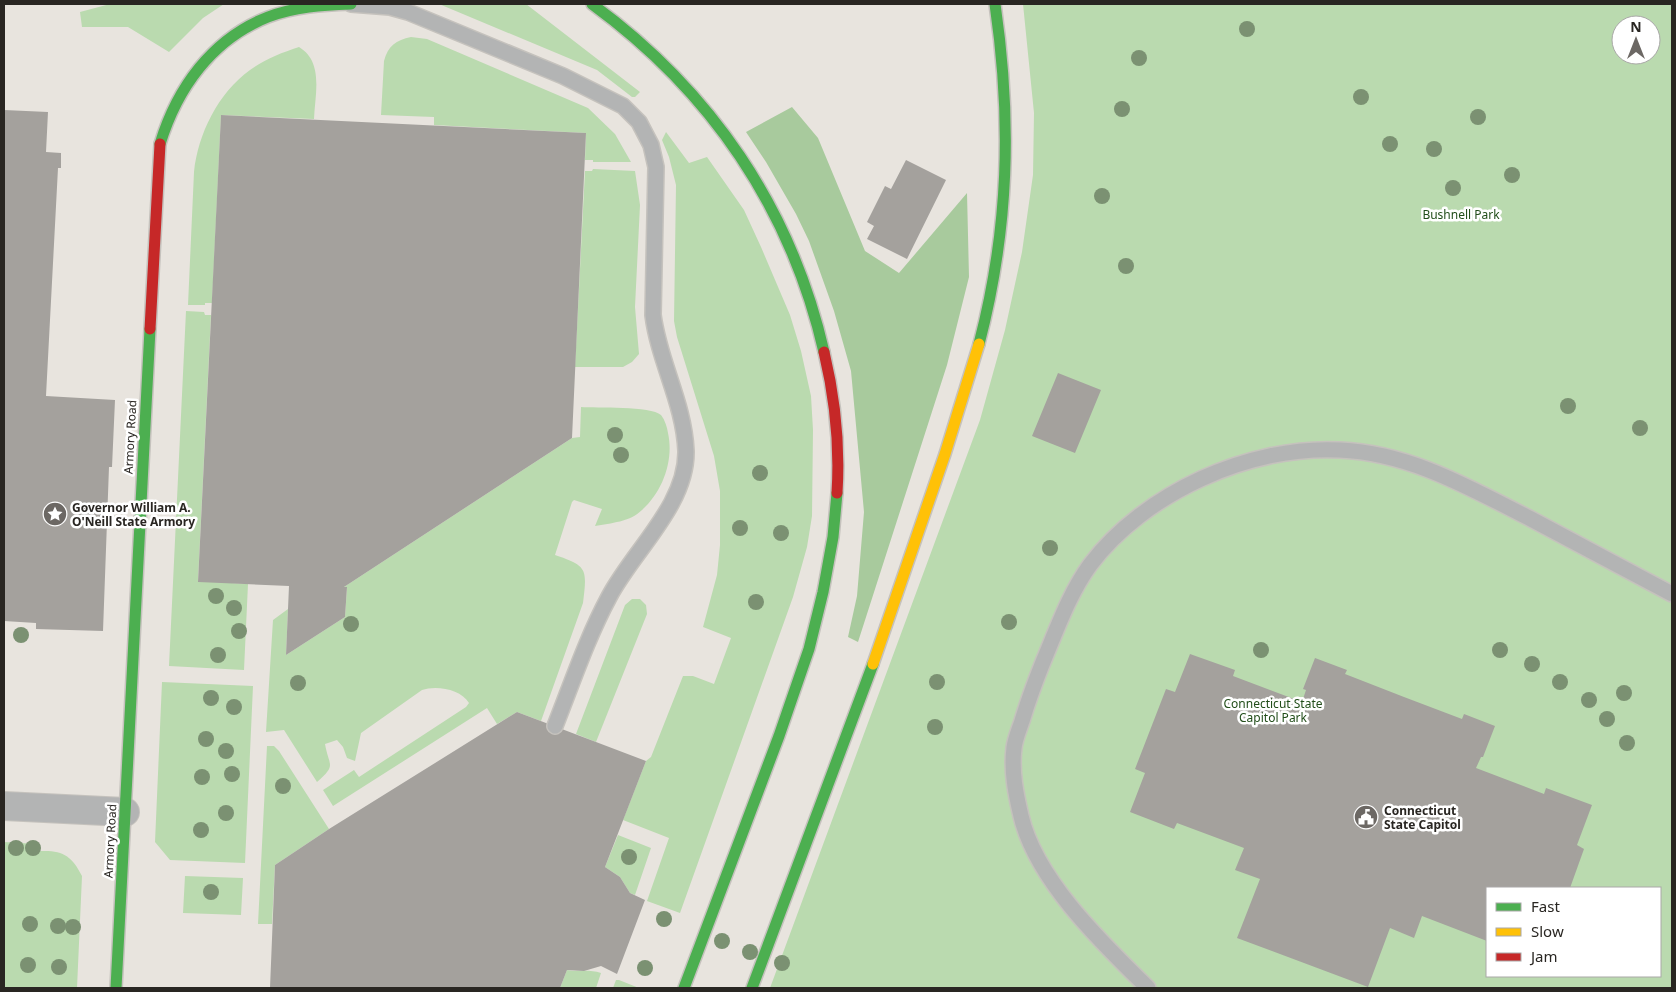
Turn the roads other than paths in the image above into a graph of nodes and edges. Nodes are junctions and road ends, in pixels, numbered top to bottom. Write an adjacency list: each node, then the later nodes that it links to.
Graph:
1 (352, 4): 5 (lane); 7 (main road, Armory Road)
2 (592, 4): 9 (main road)
3 (995, 4): 10 (main road)
4 (1672, 594): 11 (lane)
5 (556, 726)
6 (4, 806): 7 (street)
7 (125, 812): 8 (main road, Armory Road)
8 (116, 988)
9 (684, 988)
10 (752, 988)
11 (1148, 988)

